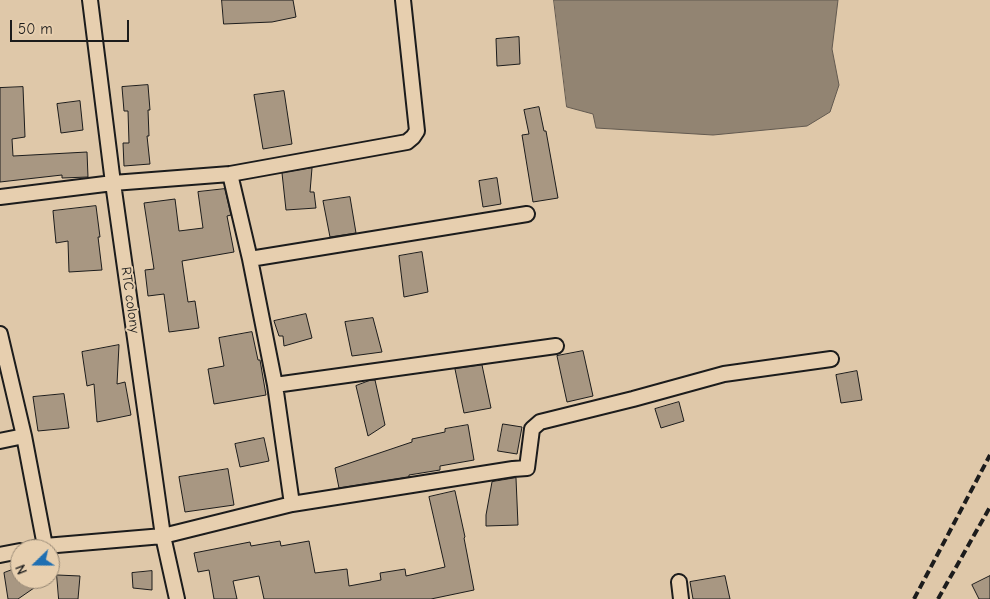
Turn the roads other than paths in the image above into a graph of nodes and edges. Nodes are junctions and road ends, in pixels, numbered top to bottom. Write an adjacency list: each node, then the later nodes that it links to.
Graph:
1 (90, 0): 4 (street, RTC colony)
2 (403, 0): 3 (street)
3 (230, 174): 4 (street); 7 (street)
4 (113, 183): 5 (street); 15 (street, RTC colony)
5 (0, 198)
6 (527, 214): 7 (street)
7 (250, 259): 11 (street)
8 (0, 334): 12 (street)
9 (556, 346): 11 (street)
10 (831, 359): 14 (street)
11 (274, 385): 14 (street)
12 (24, 436): 13 (street); 16 (street)
13 (0, 440)
14 (292, 504): 15 (street)
15 (164, 536): 17 (street); 19 (street, RTC colony)
16 (44, 539)
17 (60, 545)
18 (679, 582): 20 (street)
19 (177, 599)
20 (681, 599)

